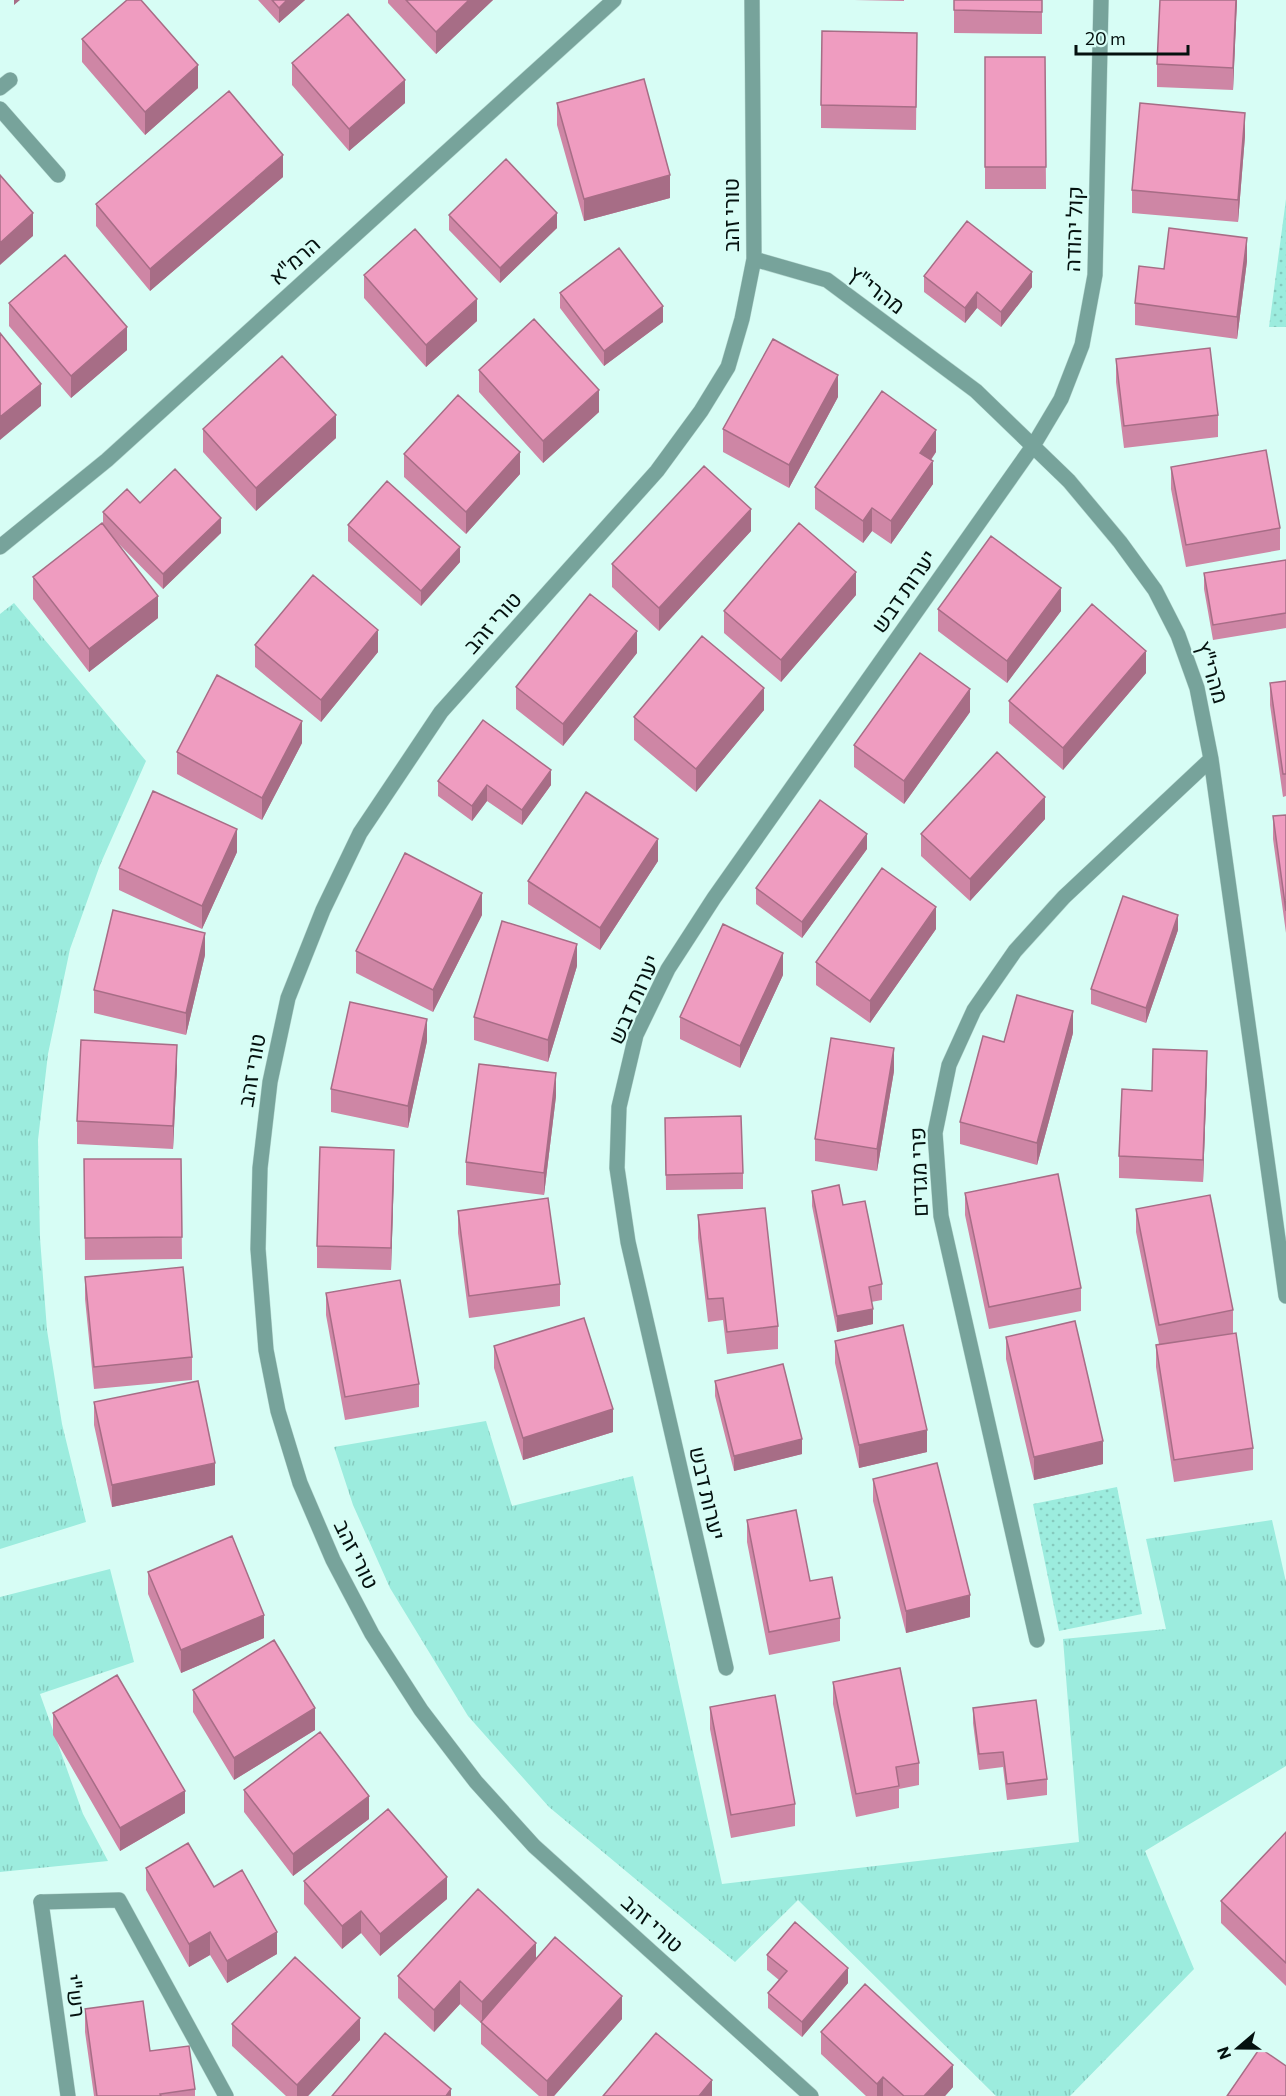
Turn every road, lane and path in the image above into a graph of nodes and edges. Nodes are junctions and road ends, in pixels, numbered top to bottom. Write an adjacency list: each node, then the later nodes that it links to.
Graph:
1 (614, 0): 8 (street, הרמ"א)
2 (752, 0): 6 (street, טורי זהב)
3 (1101, 0): 7 (street, קול יהודה)
4 (0, 109): 5 (street)
5 (58, 175)
6 (754, 259): 7 (street, מהרי"ץ); 15 (street, טורי זהב)
7 (1033, 446): 9 (street, מהרי"ץ); 12 (street, יערות דבש)
8 (0, 547)
9 (1211, 759): 10 (street, מהרי"ץ); 11 (street, פרי מגדים)
10 (1286, 1296)
11 (1036, 1640)
12 (726, 1668)
13 (68, 2096): 14 (street, רש"י)
14 (226, 2096)
15 (811, 2096)

